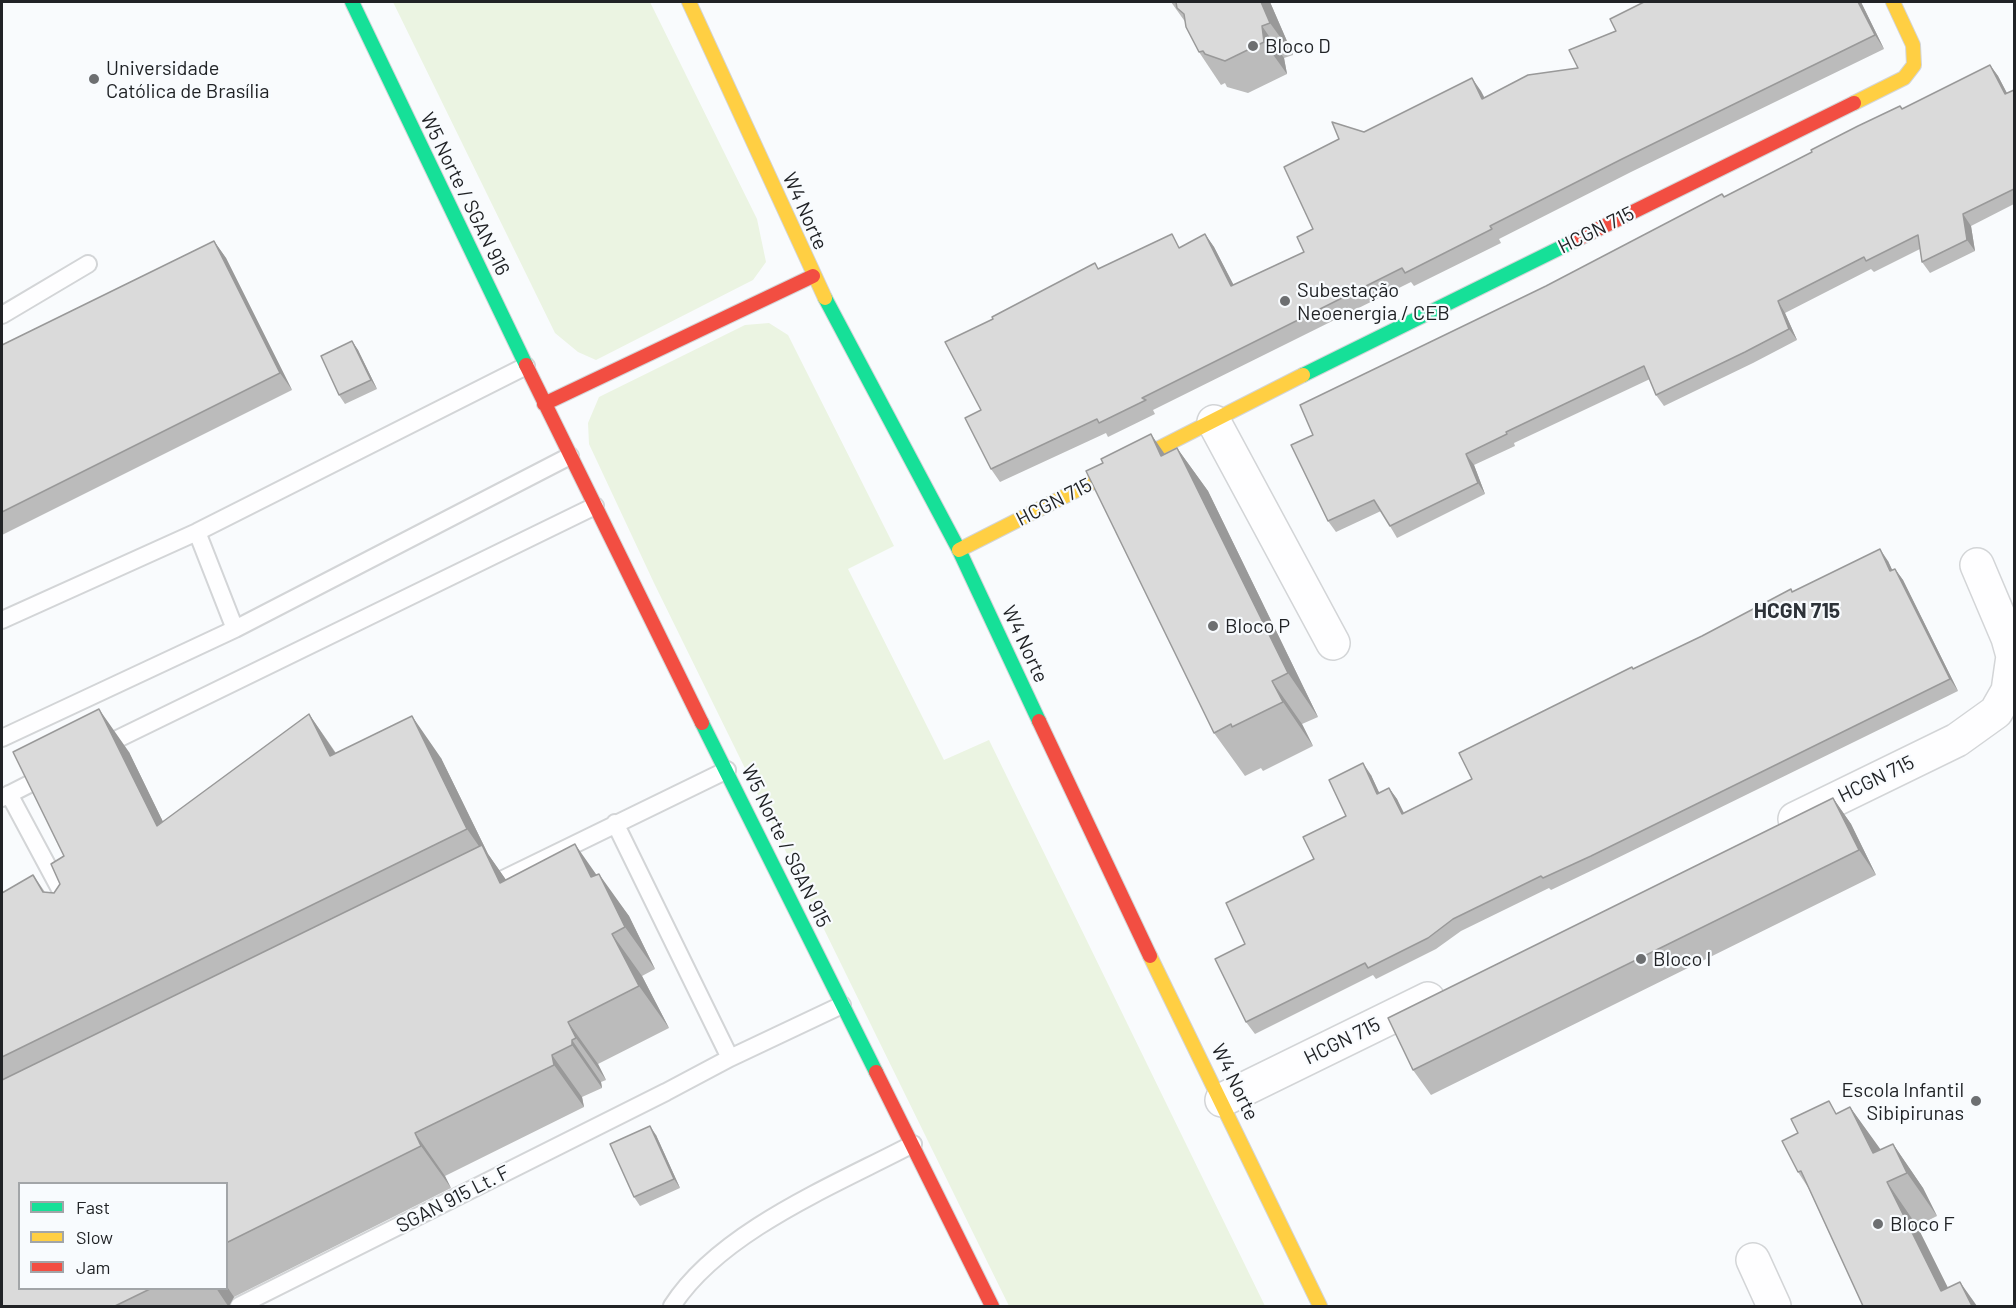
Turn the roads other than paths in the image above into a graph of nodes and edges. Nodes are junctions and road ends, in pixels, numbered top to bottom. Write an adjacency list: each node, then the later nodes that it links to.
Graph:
1 (352, 2): 7 (main road, W5 Norte / SGAN 916)
2 (689, 2): 5 (main road, W4 Norte)
3 (1893, 2): 9 (main road, HCGN 715)
4 (88, 264): 6 (lane)
5 (813, 276): 8 (main road); 13 (main road, W4 Norte)
6 (2, 315)
7 (526, 366): 8 (main road, W5 Norte / SGAN 916); 12 (lane)
8 (544, 404): 10 (main road, W5 Norte / SGAN 915)
9 (1214, 423): 13 (main road, HCGN 715); 17 (street)
10 (570, 456): 11 (main road, W5 Norte / SGAN 915); 16 (lane)
11 (595, 506): 19 (lane); 21 (main road, W5 Norte / SGAN 915)
12 (197, 532): 15 (lane); 16 (lane)
13 (959, 550): 30 (main road, W4 Norte)
14 (1977, 565): 24 (street, HCGN 715)
15 (2, 620)
16 (235, 629): 18 (lane)
17 (1333, 643)
18 (2, 738)
19 (80, 758)
20 (60, 768): 22 (lane)
21 (727, 770): 23 (lane); 28 (main road, W5 Norte / SGAN 915)
22 (5, 796): 26 (lane)
23 (615, 823): 25 (lane); 29 (lane)
24 (1772, 830)
25 (470, 895)
26 (74, 916)
27 (1451, 987): 30 (street, HCGN 715)
28 (842, 1005): 29 (lane, SGAN 915 Lt. F); 31 (main road, W5 Norte / SGAN 915)
29 (730, 1058): 33 (lane, SGAN 915 Lt. F)
30 (1222, 1101): 36 (main road, W4 Norte)
31 (913, 1144): 34 (lane); 35 (main road, W5 Norte / SGAN 915)
32 (1753, 1260): 37 (street)
33 (240, 1306)
34 (672, 1306)
35 (992, 1306)
36 (1320, 1306)
37 (1774, 1306)

